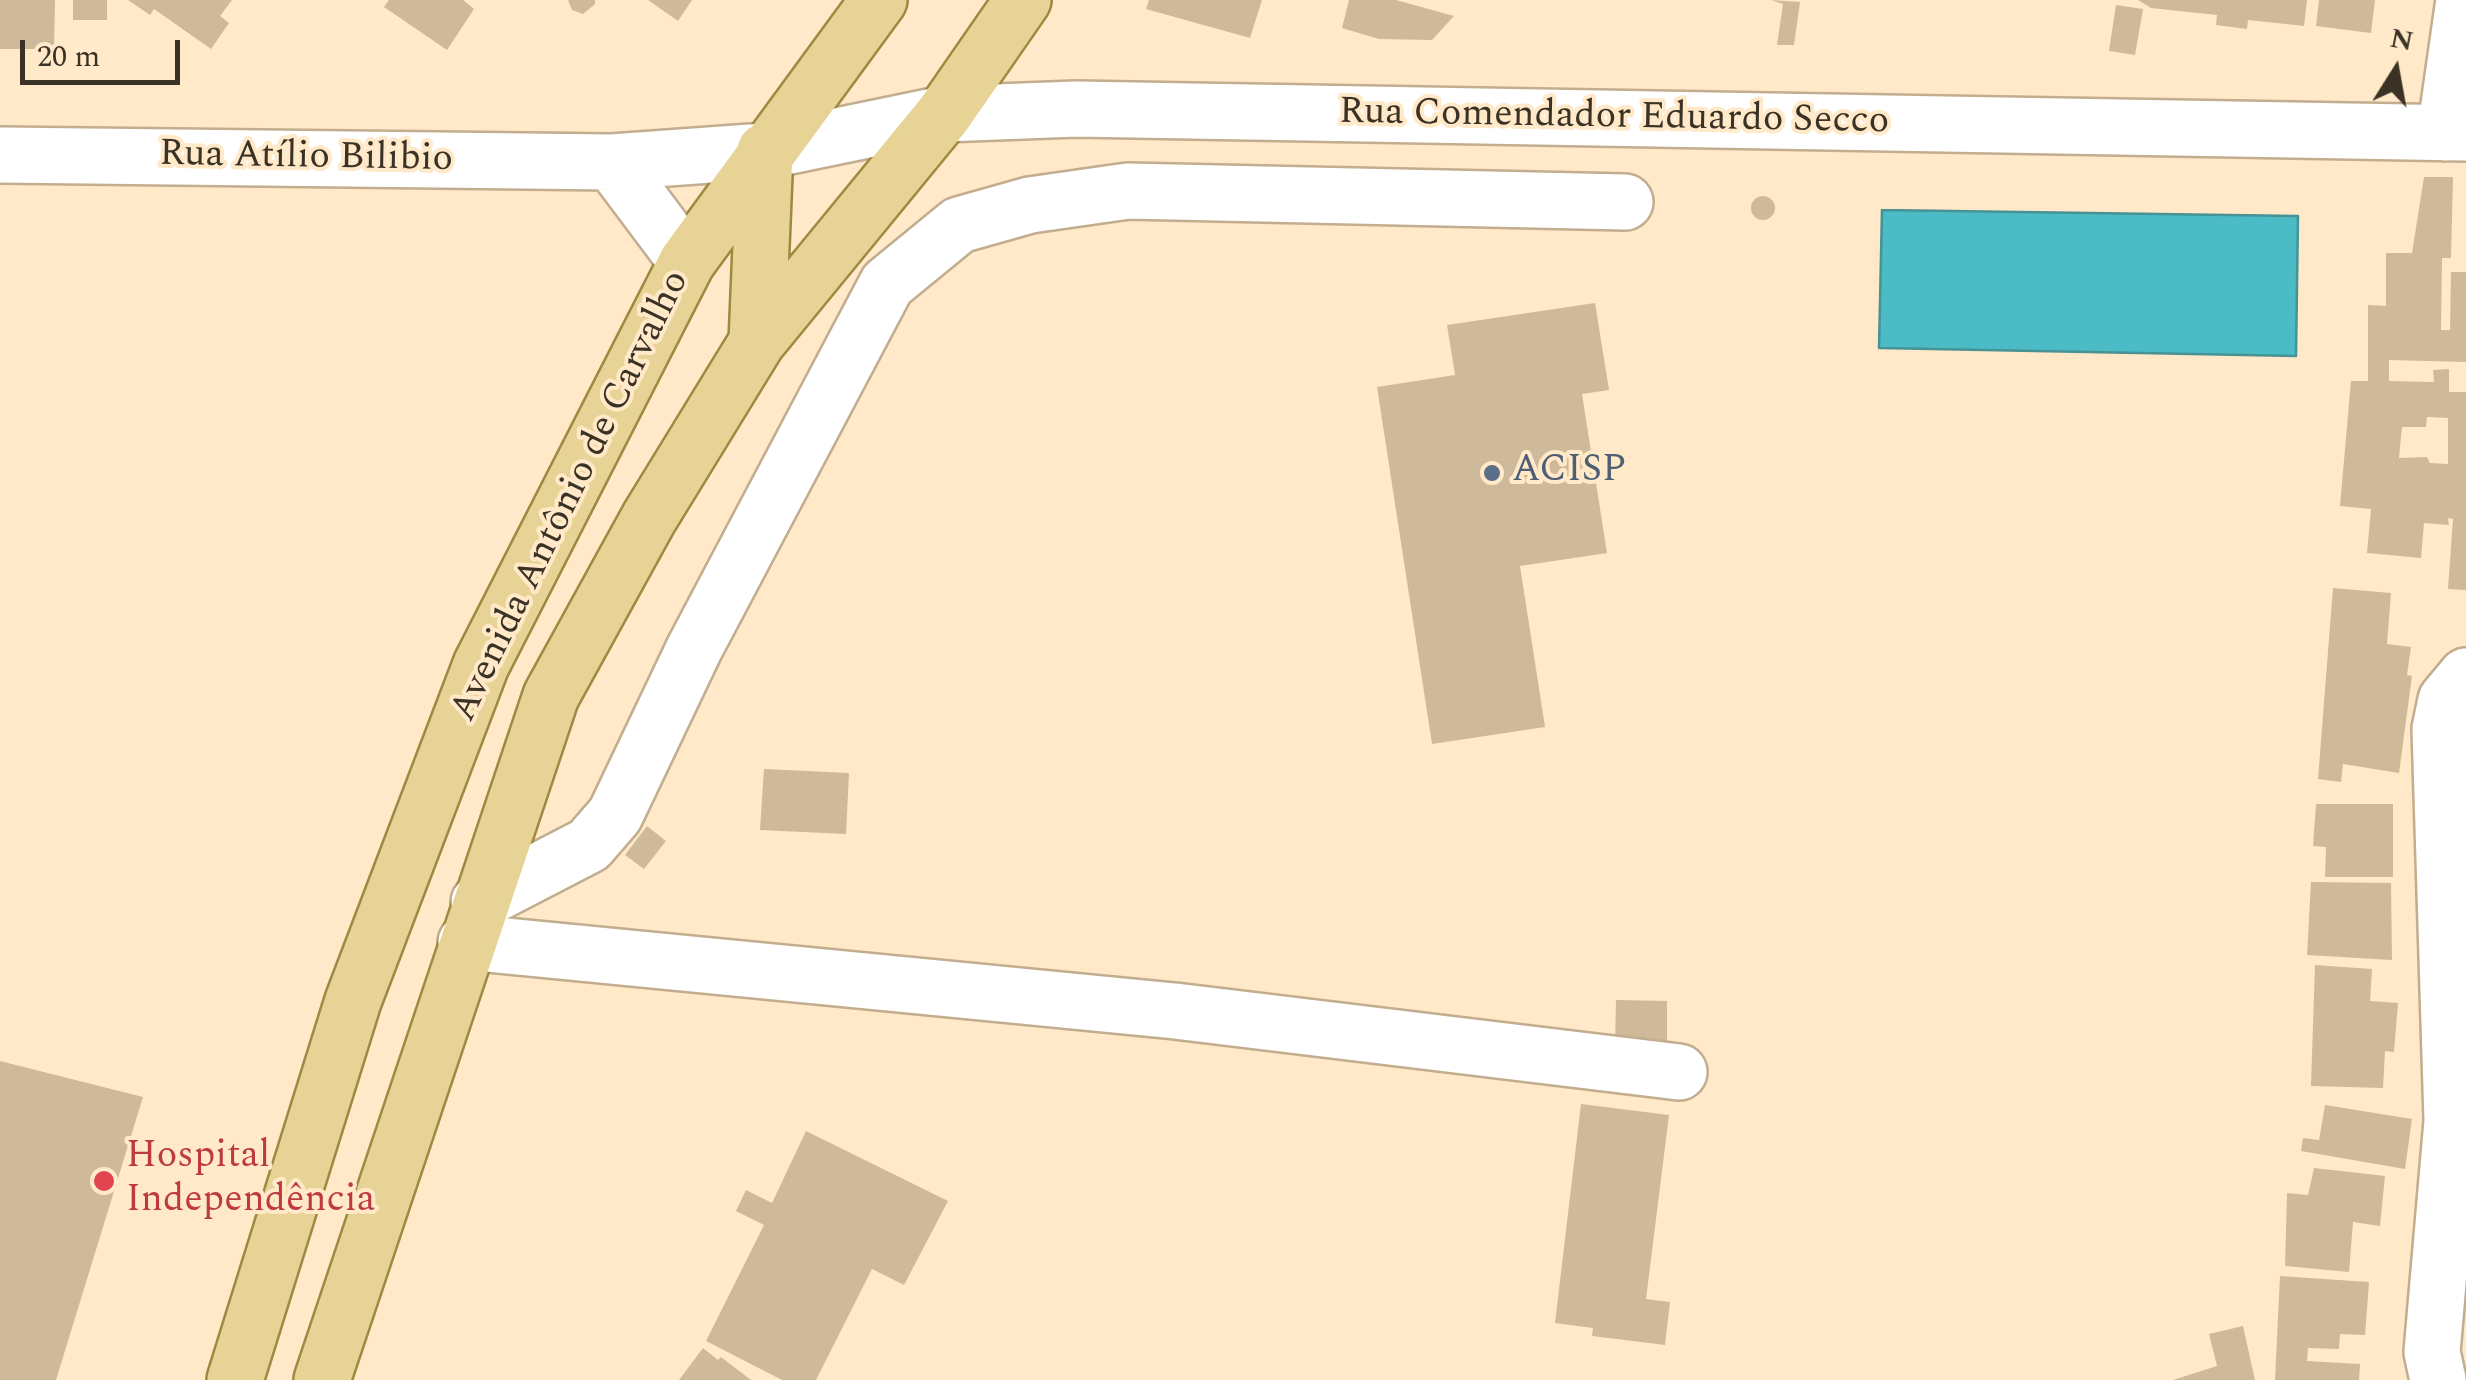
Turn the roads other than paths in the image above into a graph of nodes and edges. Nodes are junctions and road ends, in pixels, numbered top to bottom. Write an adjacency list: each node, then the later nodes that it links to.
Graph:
1 (879, 0): 6 (main road, Avenida Antônio de Carvalho)
2 (1023, 0): 4 (main road, Avenida Antônio de Carvalho)
3 (2464, 0): 5 (street)
4 (944, 114): 5 (street, Rua Comendador Eduardo Secco); 6 (street, Rua Comendador Eduardo Secco); 11 (main road, Avenida Antônio de Carvalho)
5 (2456, 133)
6 (765, 151): 8 (street, Rua Atílio Bilibio); 10 (main road, Avenida Antônio de Carvalho); 11 (main road)
7 (0, 155): 8 (street, Rua Atílio Bilibio)
8 (612, 162): 10 (street)
9 (1625, 202): 13 (street)
10 (687, 262): 16 (main road, Avenida Antônio de Carvalho)
11 (757, 342): 13 (main road, Avenida Antônio de Carvalho)
12 (2466, 676): 15 (street)
13 (472, 922): 14 (street); 17 (main road, Avenida Antônio de Carvalho)
14 (1678, 1072)
15 (2452, 1276): 18 (street)
16 (235, 1380)
17 (322, 1380)
18 (2438, 1380)

